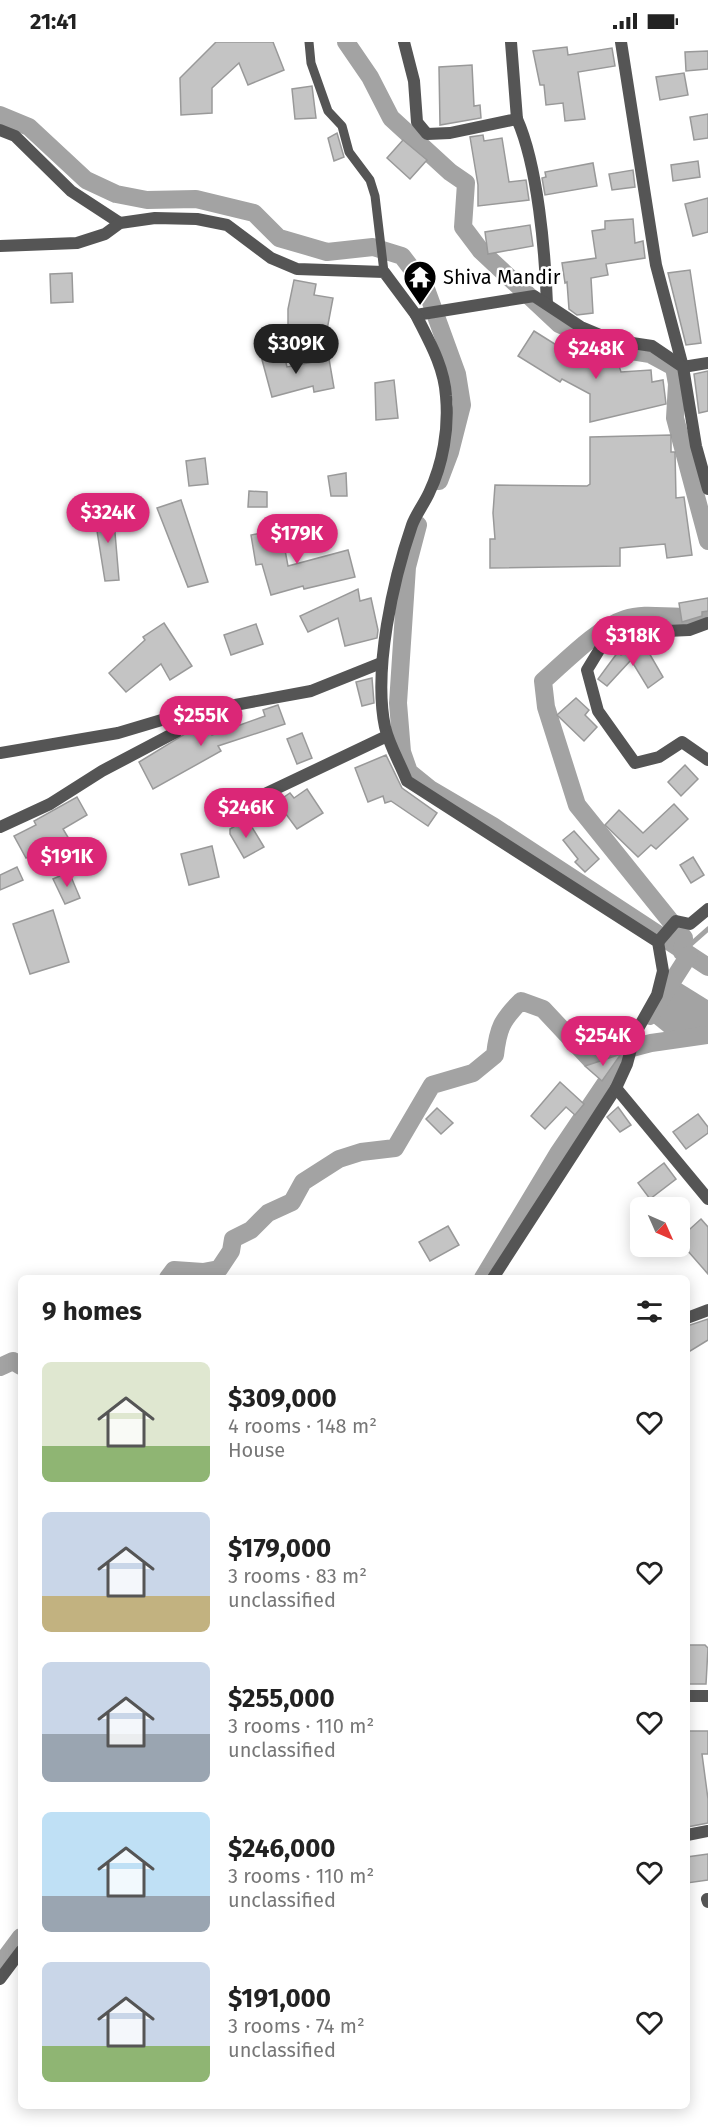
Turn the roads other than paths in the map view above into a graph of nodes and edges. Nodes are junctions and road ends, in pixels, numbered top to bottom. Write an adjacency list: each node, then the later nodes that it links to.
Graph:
1 (309, 42): 9 (lane)
2 (404, 42): 5 (street)
3 (511, 42): 5 (street)
4 (621, 42): 13 (street)
5 (517, 119): 10 (street)
6 (0, 130): 7 (street)
7 (120, 223): 8 (street); 9 (street)
8 (0, 246)
9 (384, 272): 11 (street)
10 (547, 304): 11 (street); 13 (street)
11 (420, 315): 16 (street)
12 (708, 363): 13 (street)
13 (683, 367): 14 (street)
14 (708, 489)
15 (708, 623): 20 (street)
16 (381, 663): 17 (street); 18 (street)
17 (175, 716): 19 (street); 22 (street)
18 (387, 736): 21 (street); 24 (street)
19 (0, 753)
20 (708, 760)
21 (227, 812)
22 (0, 827)
23 (708, 909): 24 (street)
24 (658, 942): 25 (street)
25 (616, 1088): 26 (street); 27 (street)
26 (708, 1199)
27 (495, 1275)
28 (708, 1310): 29 (street)
29 (690, 1317)
30 (690, 1696): 31 (street)
31 (708, 1696)
32 (708, 1831): 33 (street)
33 (690, 1834)
34 (18, 1955): 35 (street)
35 (0, 1978)

